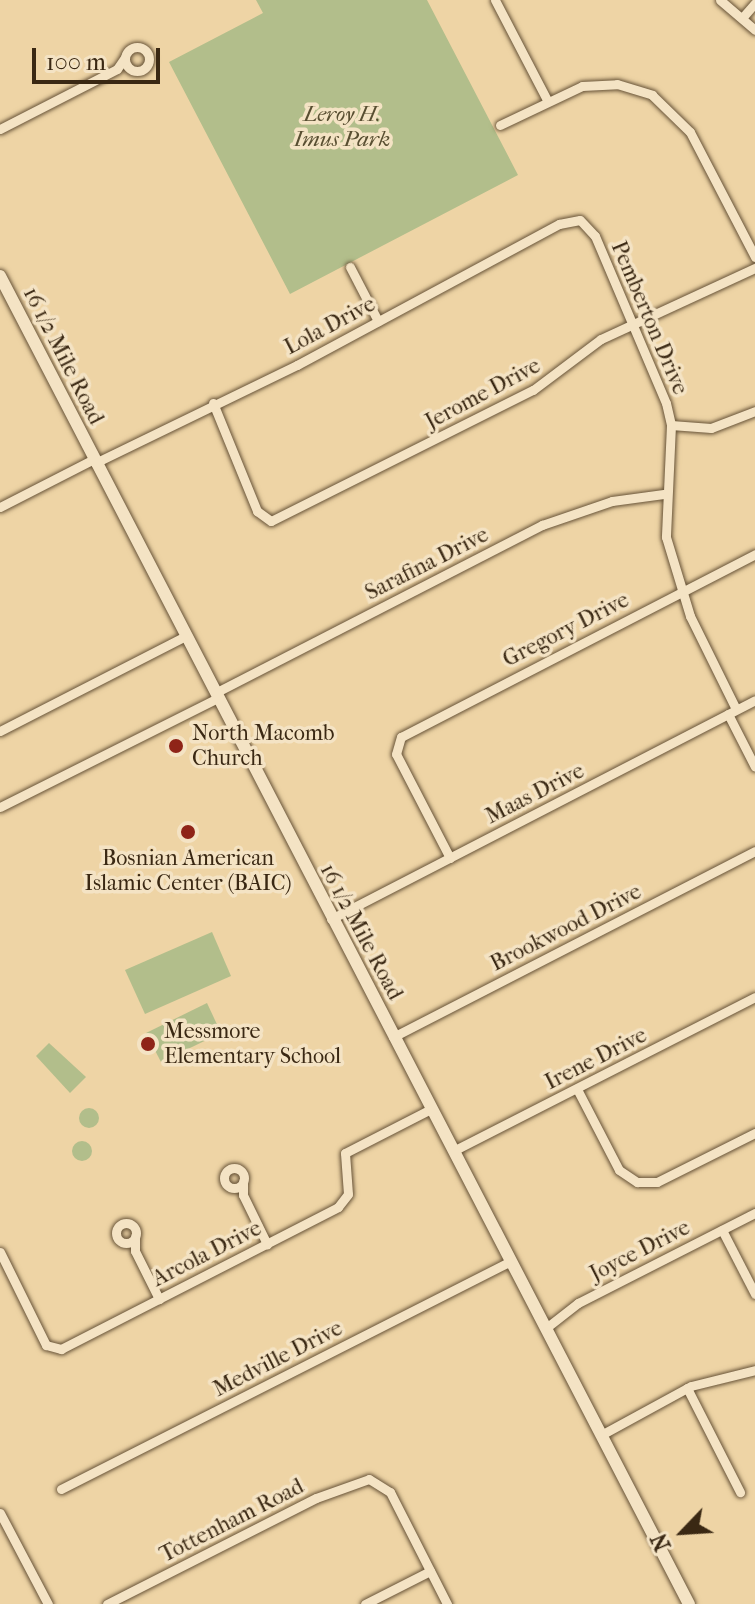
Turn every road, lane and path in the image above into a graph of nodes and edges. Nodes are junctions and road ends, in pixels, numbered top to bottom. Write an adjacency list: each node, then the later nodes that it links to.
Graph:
1 (495, 0): 9 (street)
2 (720, 0): 4 (street)
3 (755, 3): 4 (street)
4 (742, 18): 5 (street)
5 (755, 30)
6 (125, 57): 7 (street); 8 (street); 8 (street)
7 (117, 69): 8 (street); 11 (street)
8 (131, 70)
9 (547, 100): 10 (street); 13 (street)
10 (500, 125)
11 (0, 129)
12 (580, 220): 17 (street, Lola Drive); 18 (street, Pemberton Drive)
13 (755, 257)
14 (350, 267): 17 (street)
15 (755, 268): 18 (street, Jerome Drive)
16 (0, 276): 22 (street, 16 1/2 Mile Road)
17 (378, 321): 19 (street, Lola Drive)
18 (634, 326): 19 (street, Jerome Drive); 21 (street, Pemberton Drive)
19 (213, 403): 22 (street, Lola Drive)
20 (755, 411): 21 (street)
21 (671, 425): 23 (street, Pemberton Drive)
22 (94, 461): 24 (street, Lola Drive); 27 (street, 16 1/2 Mile Road)
23 (664, 494): 26 (street, Pemberton Drive); 28 (street, Sarafina Drive)
24 (0, 507)
25 (755, 554): 26 (street, Gregory Drive)
26 (681, 591): 30 (street, Pemberton Drive); 35 (street, Gregory Drive)
27 (186, 636): 28 (street, 16 1/2 Mile Road); 31 (street)
28 (216, 695): 33 (street, Sarafina Drive); 36 (street, 16 1/2 Mile Road)
29 (755, 700): 30 (street, Maas Drive)
30 (732, 712): 32 (street, Pemberton Drive); 35 (street, Maas Drive)
31 (0, 731)
32 (755, 767)
33 (0, 807)
34 (755, 851): 38 (street, Brookwood Drive)
35 (450, 858): 36 (street, Maas Drive)
36 (331, 919): 38 (street, 16 1/2 Mile Road)
37 (755, 997): 39 (street, Irene Drive)
38 (393, 1037): 40 (street, 16 1/2 Mile Road)
39 (577, 1089): 41 (street); 42 (street, Irene Drive)
40 (431, 1109): 42 (street, 16 1/2 Mile Road); 50 (street, Arcola Drive)
41 (755, 1133)
42 (453, 1151): 53 (street, 16 1/2 Mile Road)
43 (243, 1182): 44 (street); 44 (street); 45 (street)
44 (233, 1188): 45 (street)
45 (243, 1195): 50 (street)
46 (755, 1213): 47 (street, Joyce Drive)
47 (722, 1230): 54 (street); 56 (street, Joyce Drive)
48 (135, 1237): 49 (street); 49 (street); 51 (street)
49 (124, 1243): 51 (street)
50 (267, 1244): 55 (street, Arcola Drive)
51 (135, 1251): 55 (street)
52 (0, 1252): 55 (street, Arcola Drive)
53 (511, 1261): 56 (street, 16 1/2 Mile Road); 60 (street, Medville Drive)
54 (755, 1294)
55 (159, 1299)
56 (546, 1328): 59 (street, 16 1/2 Mile Road)
57 (755, 1370): 58 (street)
58 (687, 1388): 59 (street); 61 (street)
59 (601, 1435): 68 (street, 16 1/2 Mile Road)
60 (61, 1489)
61 (740, 1492)
62 (0, 1513): 64 (street)
63 (430, 1571): 65 (street, Tottenham Road); 66 (street); 67 (street)
64 (48, 1604)
65 (107, 1604)
66 (365, 1604)
67 (447, 1604)
68 (689, 1604)

